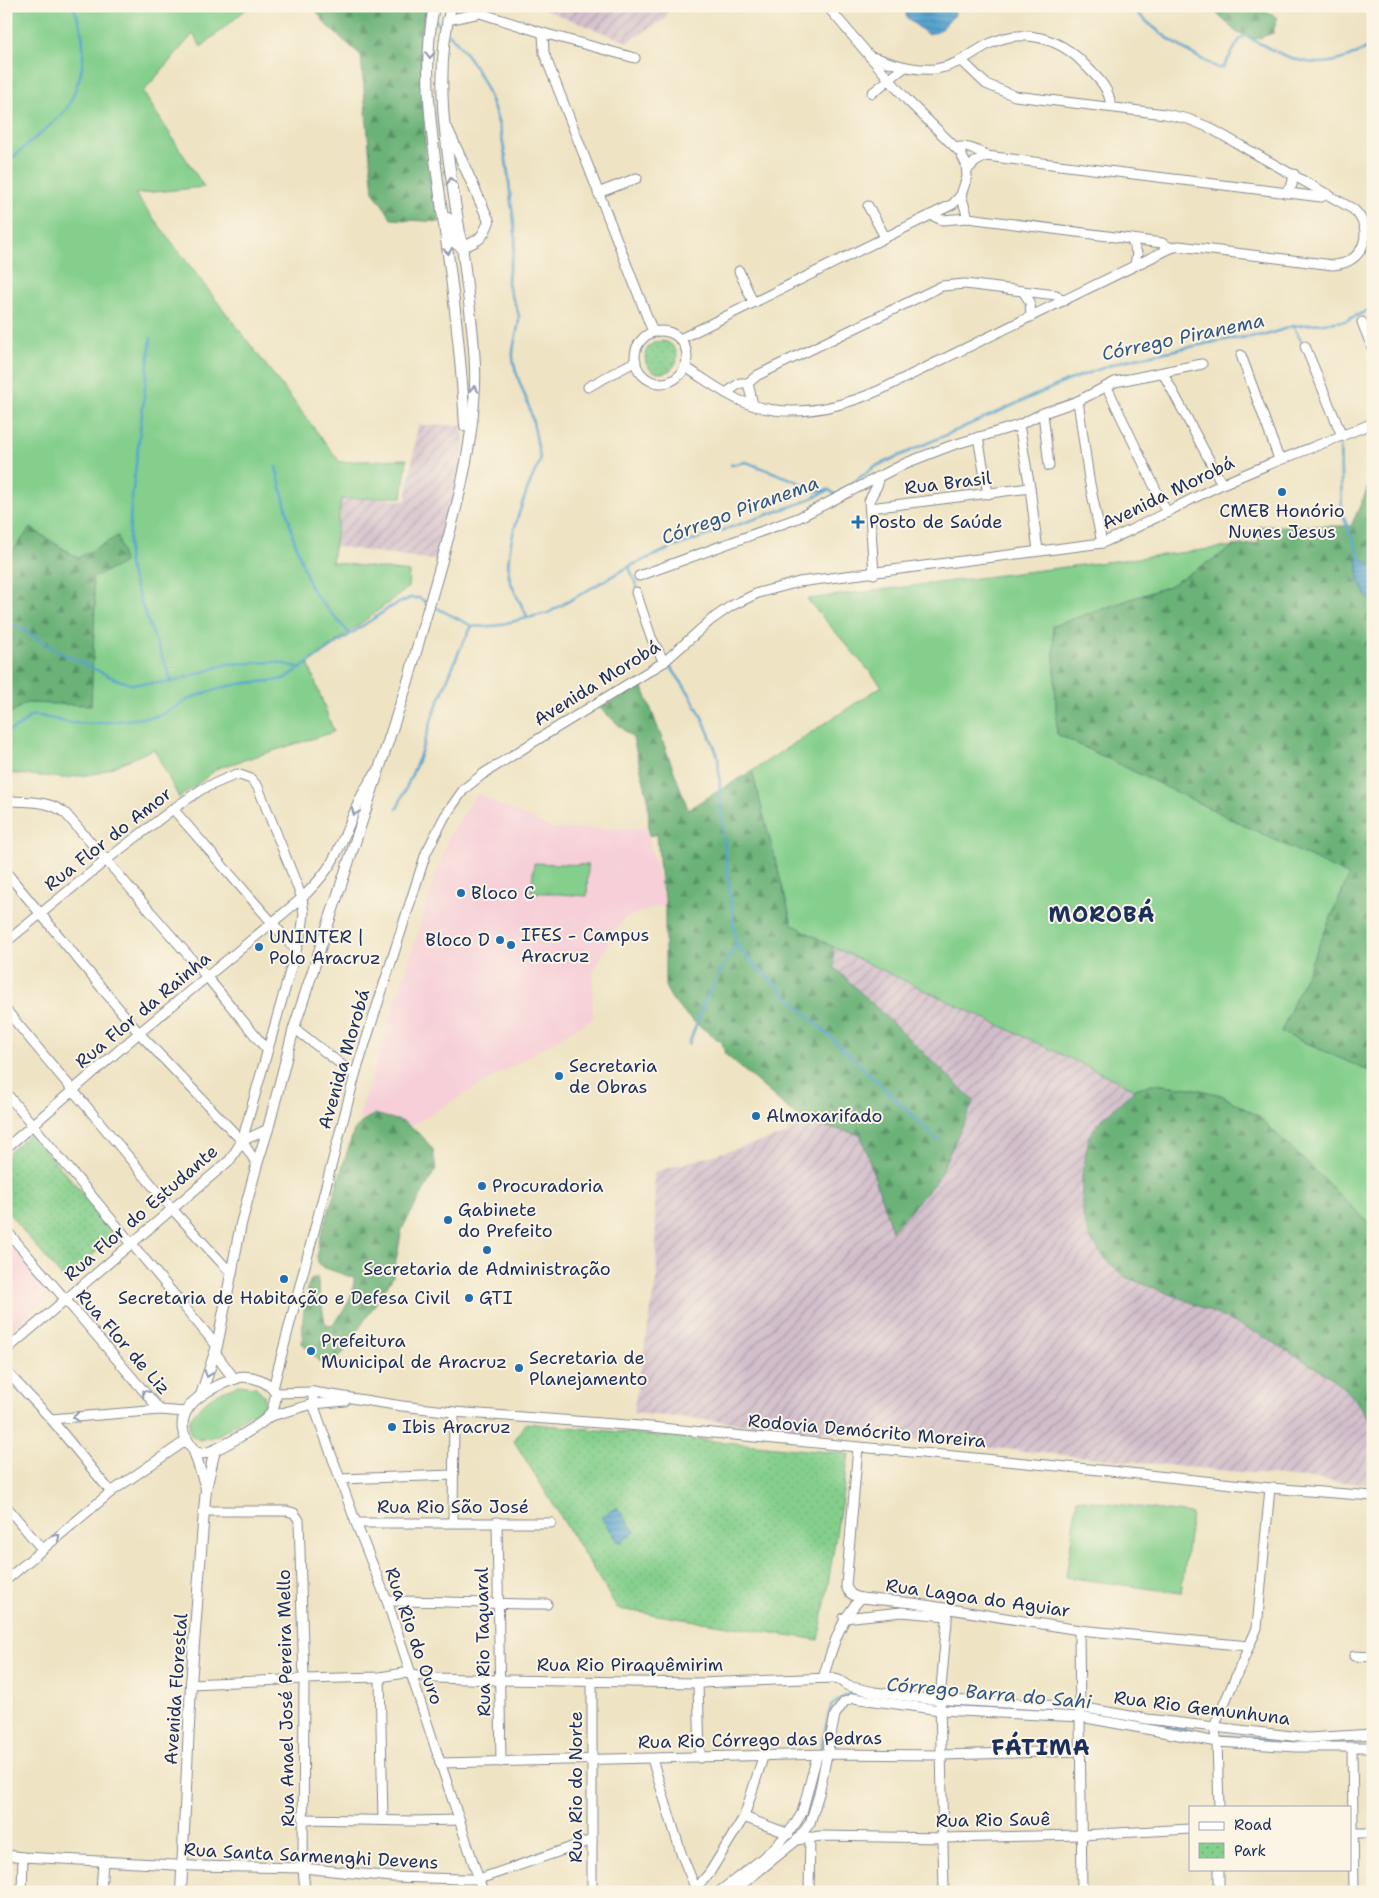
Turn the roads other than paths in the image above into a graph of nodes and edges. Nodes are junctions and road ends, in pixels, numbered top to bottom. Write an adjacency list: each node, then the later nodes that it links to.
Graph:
1 (434, 6): 20 (main road, one-way to 20)
2 (451, 6): 5 (main road)
3 (827, 6): 7 (street)
4 (477, 10): 5 (street); 6 (street)
5 (447, 20): 14 (main road)
6 (543, 33): 8 (street); 21 (street)
7 (870, 57): 10 (street); 11 (street)
8 (635, 58)
9 (962, 61): 10 (street); 13 (street); 13 (street)
10 (905, 67): 11 (street)
11 (888, 80): 12 (street); 15 (street)
12 (872, 93)
13 (1111, 107): 18 (street)
14 (443, 120): 30 (main road, one-way to 14); 30 (main road)
15 (956, 148): 16 (street); 17 (street)
16 (986, 156): 17 (street); 22 (street)
17 (967, 170): 24 (street)
18 (1294, 174): 22 (street); 23 (street)
19 (636, 178): 21 (street)
20 (439, 189): 30 (main road); 59 (main road, one-way to 59)
21 (598, 193): 39 (street)
22 (1285, 193): 23 (street)
23 (1328, 194): 31 (street)
24 (961, 195): 26 (street); 27 (street)
25 (868, 206): 28 (street)
26 (930, 215): 27 (street); 28 (street)
27 (968, 218): 29 (street)
28 (885, 237): 36 (street)
29 (1131, 239): 31 (street); 32 (street)
30 (462, 247): 59 (main road, one-way to 30)
31 (1171, 248): 32 (street)
32 (1135, 265): 35 (street)
33 (739, 271): 36 (street)
34 (1023, 291): 35 (street); 37 (street); 48 (street)
35 (1064, 301): 37 (street)
36 (753, 302): 40 (street)
37 (1031, 317): 53 (street)
38 (1362, 322): 42 (street)
39 (653, 332): 40 (street); 44 (street)
40 (680, 339): 46 (street)
41 (1305, 346): 57 (street)
42 (1373, 350)
43 (1241, 355): 60 (street)
44 (636, 362): 46 (street); 49 (street)
45 (1202, 364): 47 (street)
46 (685, 367): 51 (street)
47 (1163, 373): 50 (street); 63 (street)
48 (748, 383): 51 (street); 53 (street)
49 (588, 387)
50 (1107, 387): 52 (street); 67 (street)
51 (726, 393): 53 (street)
52 (1078, 401): 54 (street); 68 (street)
53 (753, 405)
54 (1043, 413): 56 (street); 61 (street)
55 (1373, 423): 57 (street, Avenida Morobá)
56 (1019, 424): 58 (street); 64 (street)
57 (1342, 436): 60 (street, Avenida Morobá)
58 (978, 438): 62 (street); 65 (street)
59 (467, 455): 74 (main road)
60 (1279, 459): 63 (street, Avenida Morobá)
61 (1049, 466)
62 (877, 477): 66 (street); 71 (street)
63 (1222, 484): 67 (street, Avenida Morobá)
64 (1030, 488): 65 (street, Rua Brasil); 69 (street)
65 (988, 494): 66 (street, Rua Brasil)
66 (870, 508): 70 (street)
67 (1167, 513): 68 (street, Avenida Morobá)
68 (1102, 543): 69 (street, Avenida Morobá)
69 (1038, 551): 70 (street, Avenida Morobá)
70 (874, 574): 73 (street, Avenida Morobá)
71 (639, 576)
72 (636, 592): 73 (street)
73 (664, 662): 90 (street, Avenida Morobá)
74 (379, 770): 80 (street, Rua Flor da Rainha, one-way to 80); 87 (main road)
75 (237, 774): 77 (street, Rua Flor do Amor); 80 (street, Rua Flor do Estudante)
76 (6, 801): 78 (street)
77 (172, 809): 78 (street, Rua Flor do Amor); 82 (street)
78 (105, 861): 81 (street, Rua Flor do Amor); 85 (street)
79 (6, 872): 81 (street)
80 (302, 898): 82 (street, Rua Flor da Rainha); 84 (street, Rua Flor do Estudante)
81 (40, 913): 83 (street, Rua Flor do Amor); 88 (street)
82 (273, 922): 84 (street); 85 (street, Rua Flor da Rainha)
83 (6, 942)
84 (296, 950): 89 (street, Rua Flor do Estudante)
85 (207, 977): 88 (street, Rua Flor da Rainha); 89 (street)
86 (6, 1010): 91 (street)
87 (294, 1028): 90 (street); 94 (main road)
88 (139, 1033): 91 (street, Rua Flor da Rainha); 95 (street)
89 (268, 1050): 95 (street, Rua Flor do Estudante)
90 (355, 1075): 107 (street, Avenida Morobá)
91 (74, 1090): 93 (street, Rua Flor da Rainha); 98 (street)
92 (6, 1093): 93 (street)
93 (33, 1124): 96 (street, Rua Flor da Rainha); 100 (street)
94 (268, 1130): 95 (street); 97 (main road)
95 (242, 1141): 97 (street); 98 (street, Rua Flor do Estudante)
96 (6, 1148)
97 (257, 1164): 101 (main road)
98 (172, 1209): 100 (street, Rua Flor do Estudante); 101 (street)
99 (6, 1230): 102 (street, Rua Flor de Liz)
100 (132, 1243): 102 (street, Rua Flor do Estudante); 103 (street)
101 (232, 1274): 103 (main road)
102 (65, 1300): 104 (street, Rua Flor do Estudante); 112 (street, Rua Flor de Liz, one-way to 102)
103 (216, 1349): 106 (main road); 109 (main road, one-way to 109)
104 (6, 1350)
105 (6, 1371): 116 (street)
106 (234, 1379): 107 (main road); 109 (main road)
107 (274, 1390): 108 (street, Rodovia Demócrito Moreira); 115 (main road)
108 (313, 1392): 110 (street, Rodovia Demócrito Moreira); 111 (street, Rua Rio do Ouro)
109 (201, 1395): 113 (main road)
110 (358, 1399): 111 (street, Rodovia Demócrito Moreira); 114 (street, Rodovia Demócrito Moreira)
111 (313, 1404): 115 (street, Rodovia Demócrito Moreira); 122 (street, Rua Rio do Ouro)
112 (160, 1410): 113 (street, Rua Flor de Liz); 116 (street, one-way to 116)
113 (186, 1412): 117 (main road)
114 (454, 1412): 118 (street, Rodovia Demócrito Moreira); 121 (street)
115 (268, 1417): 119 (main road)
116 (51, 1420): 125 (street)
117 (187, 1440): 120 (main road); 125 (street)
118 (858, 1447): 123 (street, Rodovia Demócrito Moreira); 135 (street, Rua Lagoa do Aguiar)
119 (215, 1450): 120 (main road); 124 (main road)
120 (194, 1451): 124 (main road)
121 (453, 1475): 122 (street); 129 (street)
122 (340, 1479): 132 (street, Rua Rio do Ouro)
123 (1270, 1488): 126 (street, Rodovia Demócrito Moreira); 142 (street)
124 (206, 1489): 128 (main road, Avenida Florestal)
125 (111, 1492): 133 (street, one-way to 125)
126 (1373, 1496)
127 (6, 1506): 133 (street)
128 (204, 1511): 148 (street, Rua Anael José Pereira Mello); 151 (main road, Avenida Florestal)
129 (453, 1522): 130 (street, Rua Rio São José); 132 (street, Rua Rio São José)
130 (497, 1522): 131 (street, Rua Rio São José); 137 (street, Rua Rio Taquaral)
131 (552, 1522)
132 (356, 1523): 136 (street, Rua Rio do Ouro)
133 (42, 1549): 134 (street)
134 (6, 1580)
135 (861, 1598): 139 (street, Rua Lagoa do Aguiar); 140 (street)
136 (387, 1601): 137 (street); 145 (street, Rua Rio do Ouro)
137 (499, 1604): 138 (street); 149 (street, Rua Rio Taquaral)
138 (548, 1604)
139 (947, 1612): 140 (street); 141 (street, Rua Lagoa do Aguiar); 154 (street)
140 (844, 1618): 147 (street)
141 (1079, 1630): 142 (street, Rua Lagoa do Aguiar); 155 (street)
142 (1249, 1646): 158 (street)
143 (1354, 1656): 144 (street)
144 (1373, 1657)
145 (410, 1674): 146 (street, Rua Rio Piraquêmirim); 149 (street, Rua Rio Piraquêmirim); 172 (street, Rua Rio do Ouro)
146 (380, 1677): 148 (street, Rua Rio Piraquêmirim); 177 (street)
147 (823, 1678): 152 (street, Rua Rio Piraquêmirim); 153 (street, Rua Rio Piraquêmirim)
148 (304, 1679): 151 (street, Rua Rio Piraquêmirim); 176 (street, Rua Anael José Pereira Mello)
149 (499, 1680): 150 (street, Rua Rio Piraquêmirim); 171 (street, Rua Rio Taquaral)
150 (592, 1682): 152 (street, Rua Rio Piraquêmirim); 168 (street, Rua Rio do Norte)
151 (191, 1684): 192 (main road, Avenida Florestal)
152 (698, 1684): 169 (street)
153 (848, 1686): 154 (street, Rua Rio Gemunhuna)
154 (940, 1699): 155 (street, Rua Rio Gemunhuna); 156 (street)
155 (1080, 1707): 157 (street); 158 (street, Rua Rio Gemunhuna)
156 (940, 1710): 157 (street, Rua Rio Gemunhuna); 164 (street, Rua Rio Gemunhuna); 165 (street)
157 (1082, 1717): 160 (street, Rua Rio Gemunhuna); 163 (street)
158 (1214, 1727): 159 (street, Rua Rio Gemunhuna); 160 (street)
159 (1373, 1734)
160 (1217, 1742): 162 (street, Rua Rio Gemunhuna); 173 (street)
161 (1373, 1747): 162 (street, Rua Rio Gemunhuna)
162 (1352, 1748): 174 (street)
163 (1081, 1751): 165 (street, Rua Rio Córrego das Pedras); 183 (street)
164 (828, 1754): 165 (street, Rua Rio Córrego das Pedras); 166 (street, Rua Rio Córrego das Pedras); 187 (street, Rua Rio Gemunhuna)
165 (942, 1755): 185 (street)
166 (817, 1756): 167 (street, Rua Rio Córrego das Pedras); 182 (street)
167 (762, 1757): 169 (street, Rua Rio Córrego das Pedras); 175 (street)
168 (593, 1758): 170 (street, Rua Rio Córrego das Pedras); 171 (street, Rua Rio Córrego das Pedras); 186 (street, Rua Rio do Norte)
169 (700, 1758): 170 (street, Rua Rio Córrego das Pedras)
170 (652, 1759): 196 (street)
171 (501, 1762): 172 (street, Rua Rio Córrego das Pedras)
172 (440, 1763): 178 (street, Rua Rio do Ouro)
173 (1219, 1806)
174 (1351, 1806)
175 (744, 1818): 182 (street); 196 (street)
176 (304, 1819): 177 (street); 193 (street, Rua Anael José Pereira Mello)
177 (383, 1820): 178 (street)
178 (460, 1820): 195 (street, Rua Rio do Ouro)
179 (1189, 1829): 183 (street, Rua Rio Sauê)
180 (1352, 1833): 181 (street)
181 (1373, 1833)
182 (789, 1834): 203 (street)
183 (1081, 1835): 185 (street, Rua Rio Sauê); 207 (street)
184 (810, 1837): 185 (street, Rua Rio Sauê); 187 (street, Rua Rio Sauê); 205 (street)
185 (944, 1838): 206 (street)
186 (592, 1840): 195 (street, Rua Santa Sarmenghi Devens); 202 (street, Rua Rio do Norte)
187 (798, 1840): 204 (street, Rua Rio Gemunhuna)
188 (1352, 1853): 209 (street)
189 (6, 1854): 190 (street, Rua Santa Sarmenghi Devens)
190 (23, 1857): 191 (street, Rua Santa Sarmenghi Devens); 197 (street)
191 (103, 1861): 192 (street, Rua Santa Sarmenghi Devens); 198 (street)
192 (182, 1866): 193 (street, Rua Santa Sarmenghi Devens); 199 (main road, Avenida Florestal)
193 (303, 1868): 195 (street, Rua Santa Sarmenghi Devens); 200 (street, Rua Anael José Pereira Mello)
194 (1219, 1870): 208 (street)
195 (478, 1879): 201 (street, Rua Rio do Ouro)
196 (697, 1890)
197 (22, 1892)
198 (101, 1892)
199 (181, 1892)
200 (305, 1892)
201 (483, 1892)
202 (592, 1892)
203 (719, 1892)
204 (732, 1892)
205 (809, 1892)
206 (944, 1892)
207 (1082, 1892)
208 (1219, 1892)
209 (1354, 1892)

